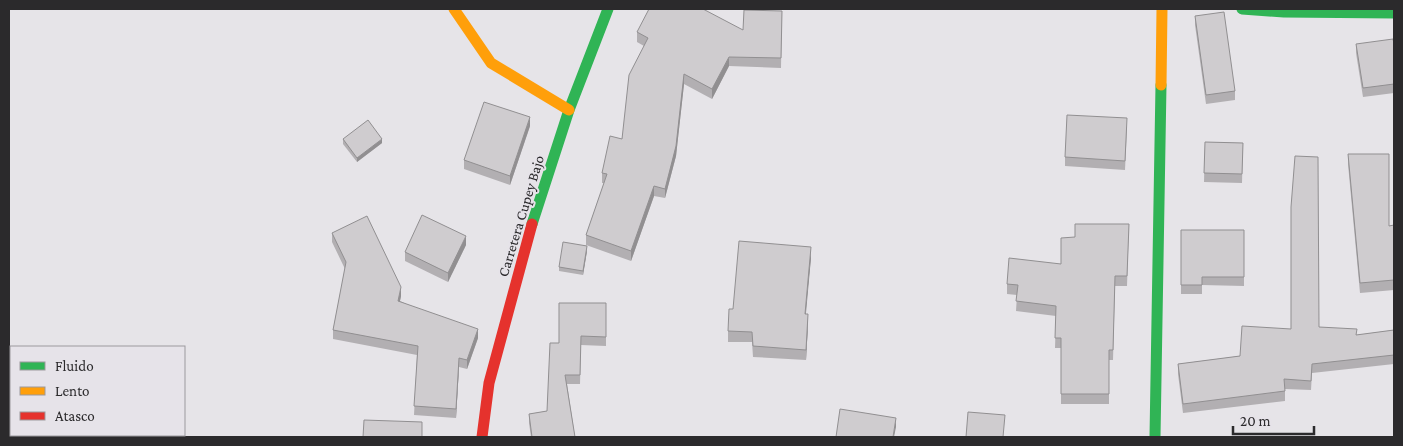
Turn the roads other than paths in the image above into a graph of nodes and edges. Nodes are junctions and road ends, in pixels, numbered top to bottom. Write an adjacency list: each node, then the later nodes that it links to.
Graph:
1 (454, 9): 6 (street)
2 (608, 9): 6 (street, Carretera Cupey Bajo)
3 (1162, 9): 8 (street)
4 (1242, 9): 5 (street)
5 (1394, 13)
6 (569, 110): 7 (street, Carretera Cupey Bajo)
7 (482, 437)
8 (1155, 437)

